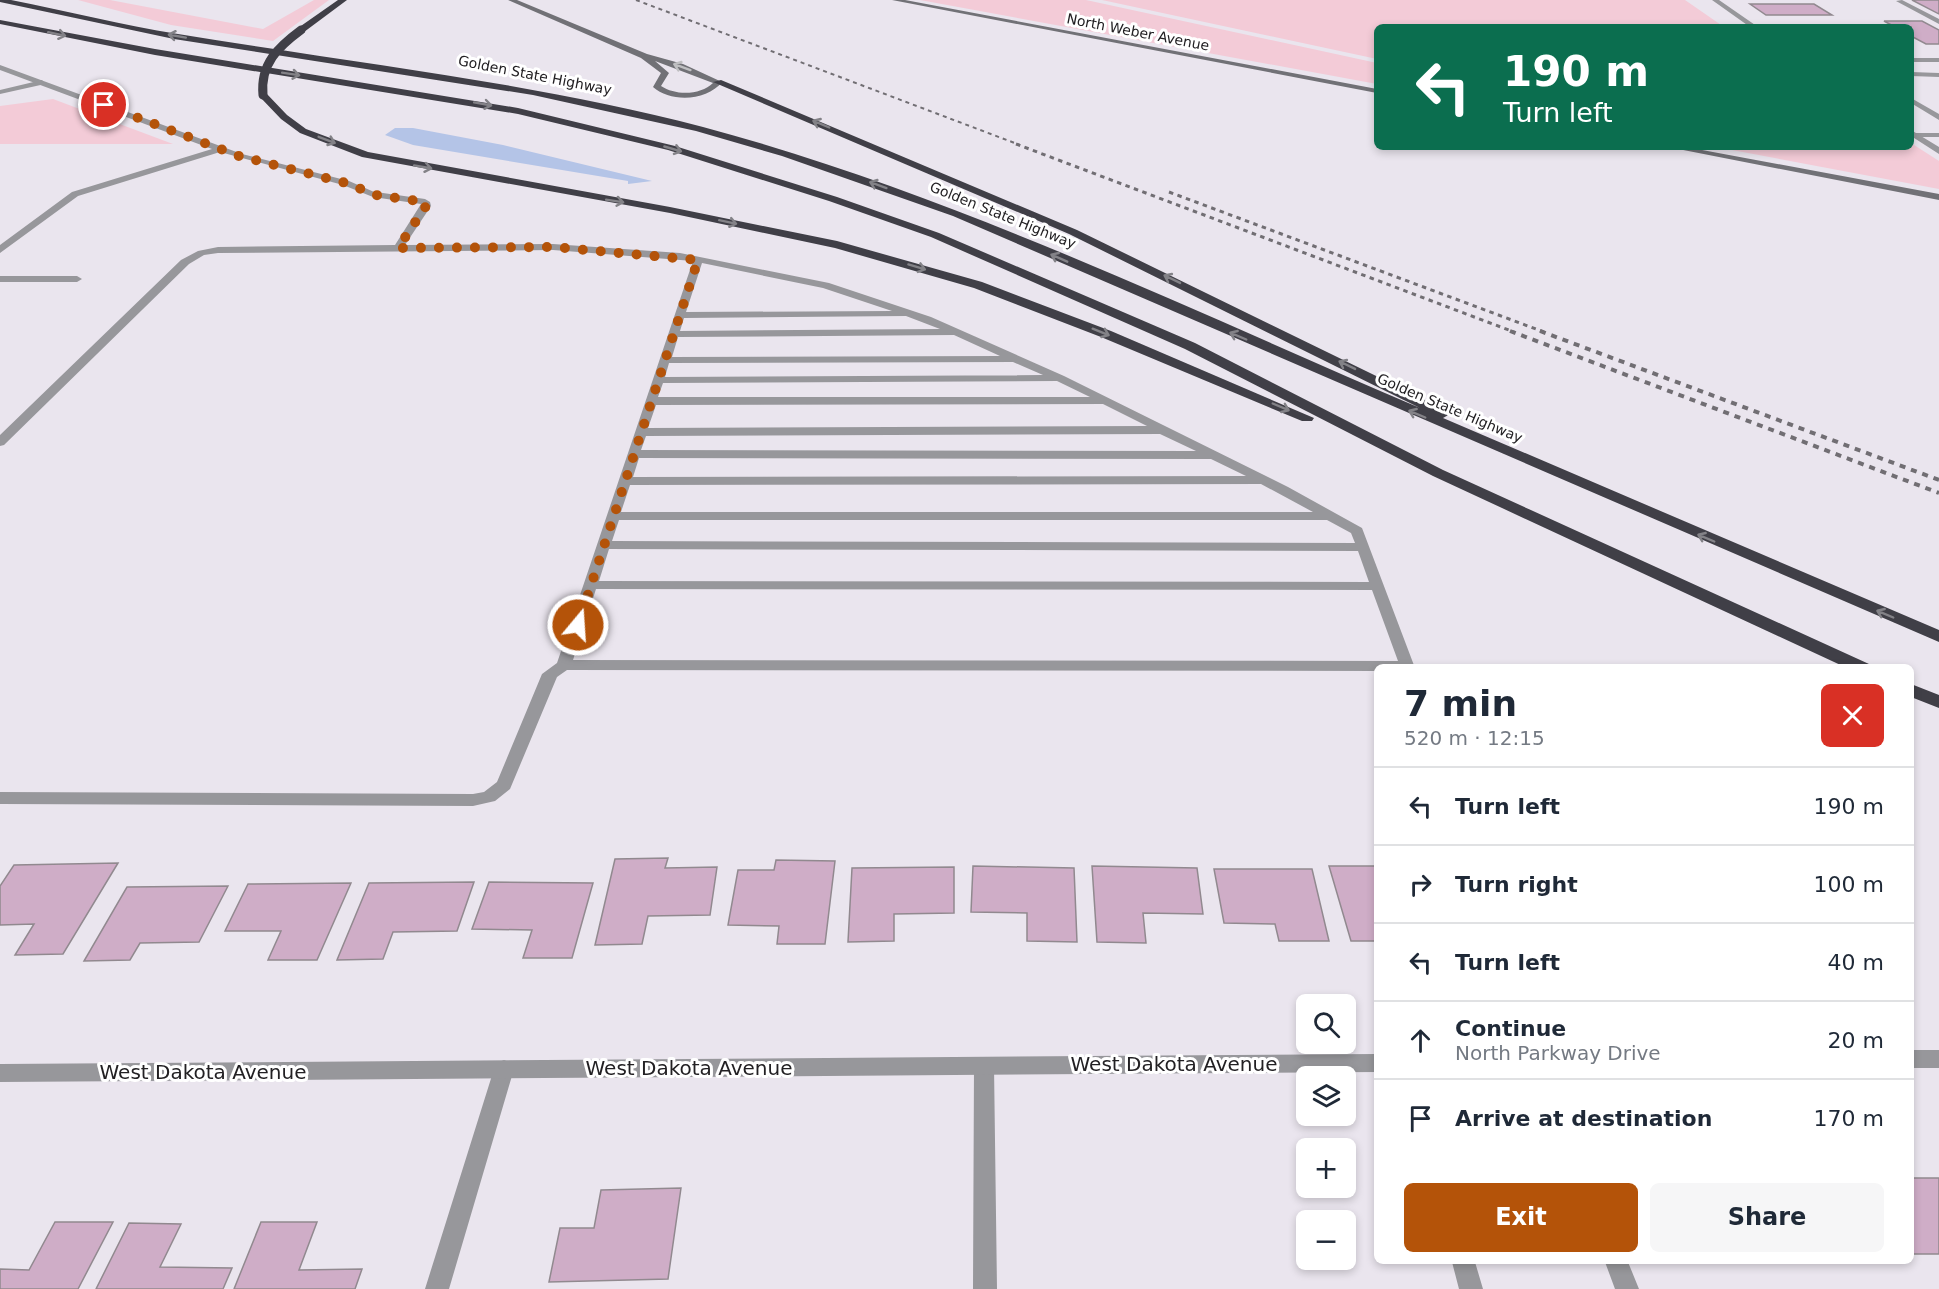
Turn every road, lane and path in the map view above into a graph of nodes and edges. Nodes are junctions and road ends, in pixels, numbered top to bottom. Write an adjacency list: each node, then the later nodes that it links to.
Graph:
1 (0, 0): 11 (highway, Golden State Highway)
2 (344, 0): 52 (highway, one-way to 52, bridge)
3 (511, 0): 12 (main road)
4 (894, 0): 20 (main road, North Weber Avenue)
5 (1715, 0): 10 (street)
6 (1899, 1): 9 (street)
7 (70, 5): 11 (highway)
8 (0, 22): 52 (highway, one-way to 52)
9 (1939, 22)
10 (1751, 24)
11 (132, 28): 51 (highway, Golden State Highway, one-way to 11)
12 (644, 56): 19 (main road, one-way to 12); 19 (main road)
13 (1914, 60): 14 (street)
14 (1939, 60)
15 (0, 67): 18 (street)
16 (1914, 74): 17 (street)
17 (1939, 75)
18 (42, 82): 21 (street); 27 (street)
19 (718, 82): 51 (highway, one-way to 19)
20 (1374, 90)
21 (0, 92)
22 (1914, 102): 23 (street)
23 (1939, 118)
24 (1914, 134): 26 (street)
25 (1914, 135): 29 (street)
26 (1939, 135)
27 (221, 149): 31 (street); 32 (street)
28 (1688, 150): 30 (main road)
29 (1939, 151)
30 (1939, 197)
31 (398, 248): 33 (street); 48 (street)
32 (0, 250)
33 (698, 260): 36 (street); 37 (street)
34 (0, 279): 35 (street)
35 (77, 279)
36 (914, 314): 37 (street); 38 (street)
37 (680, 315): 39 (street)
38 (957, 332): 39 (street); 40 (street)
39 (674, 334): 41 (street)
40 (1016, 359): 41 (street); 42 (street)
41 (665, 360): 43 (street)
42 (1060, 378): 43 (street); 45 (street)
43 (658, 380): 44 (street)
44 (651, 401): 45 (street); 47 (street)
45 (1105, 401): 46 (street)
46 (1165, 430): 47 (street); 50 (street)
47 (641, 432): 49 (street)
48 (0, 442)
49 (634, 454): 50 (street); 54 (street)
50 (1214, 455): 53 (street)
51 (1547, 470): 61 (highway, Golden State Highway, one-way to 51)
52 (1438, 473): 63 (highway)
53 (1265, 480): 54 (street); 56 (street)
54 (625, 481): 55 (street)
55 (614, 516): 56 (street); 57 (street)
56 (1331, 516): 58 (street)
57 (604, 545): 58 (street); 59 (street)
58 (1364, 547): 60 (street)
59 (591, 585): 60 (street); 64 (street)
60 (1378, 586): 62 (street)
61 (1939, 637)
62 (1407, 664)
63 (1854, 664)
64 (564, 665): 65 (street); 68 (street)
65 (1374, 667)
66 (1914, 691): 67 (highway)
67 (1939, 702)
68 (0, 798)
69 (1914, 1059): 70 (street)
70 (1939, 1059)
71 (1374, 1063): 72 (street, West Dakota Avenue)
72 (984, 1066): 73 (street, West Dakota Avenue); 78 (street)
73 (504, 1070): 74 (street, West Dakota Avenue); 77 (street)
74 (0, 1073)
75 (1465, 1264): 79 (street)
76 (1618, 1264): 80 (street)
77 (437, 1289)
78 (985, 1289)
79 (1472, 1289)
80 (1627, 1289)

